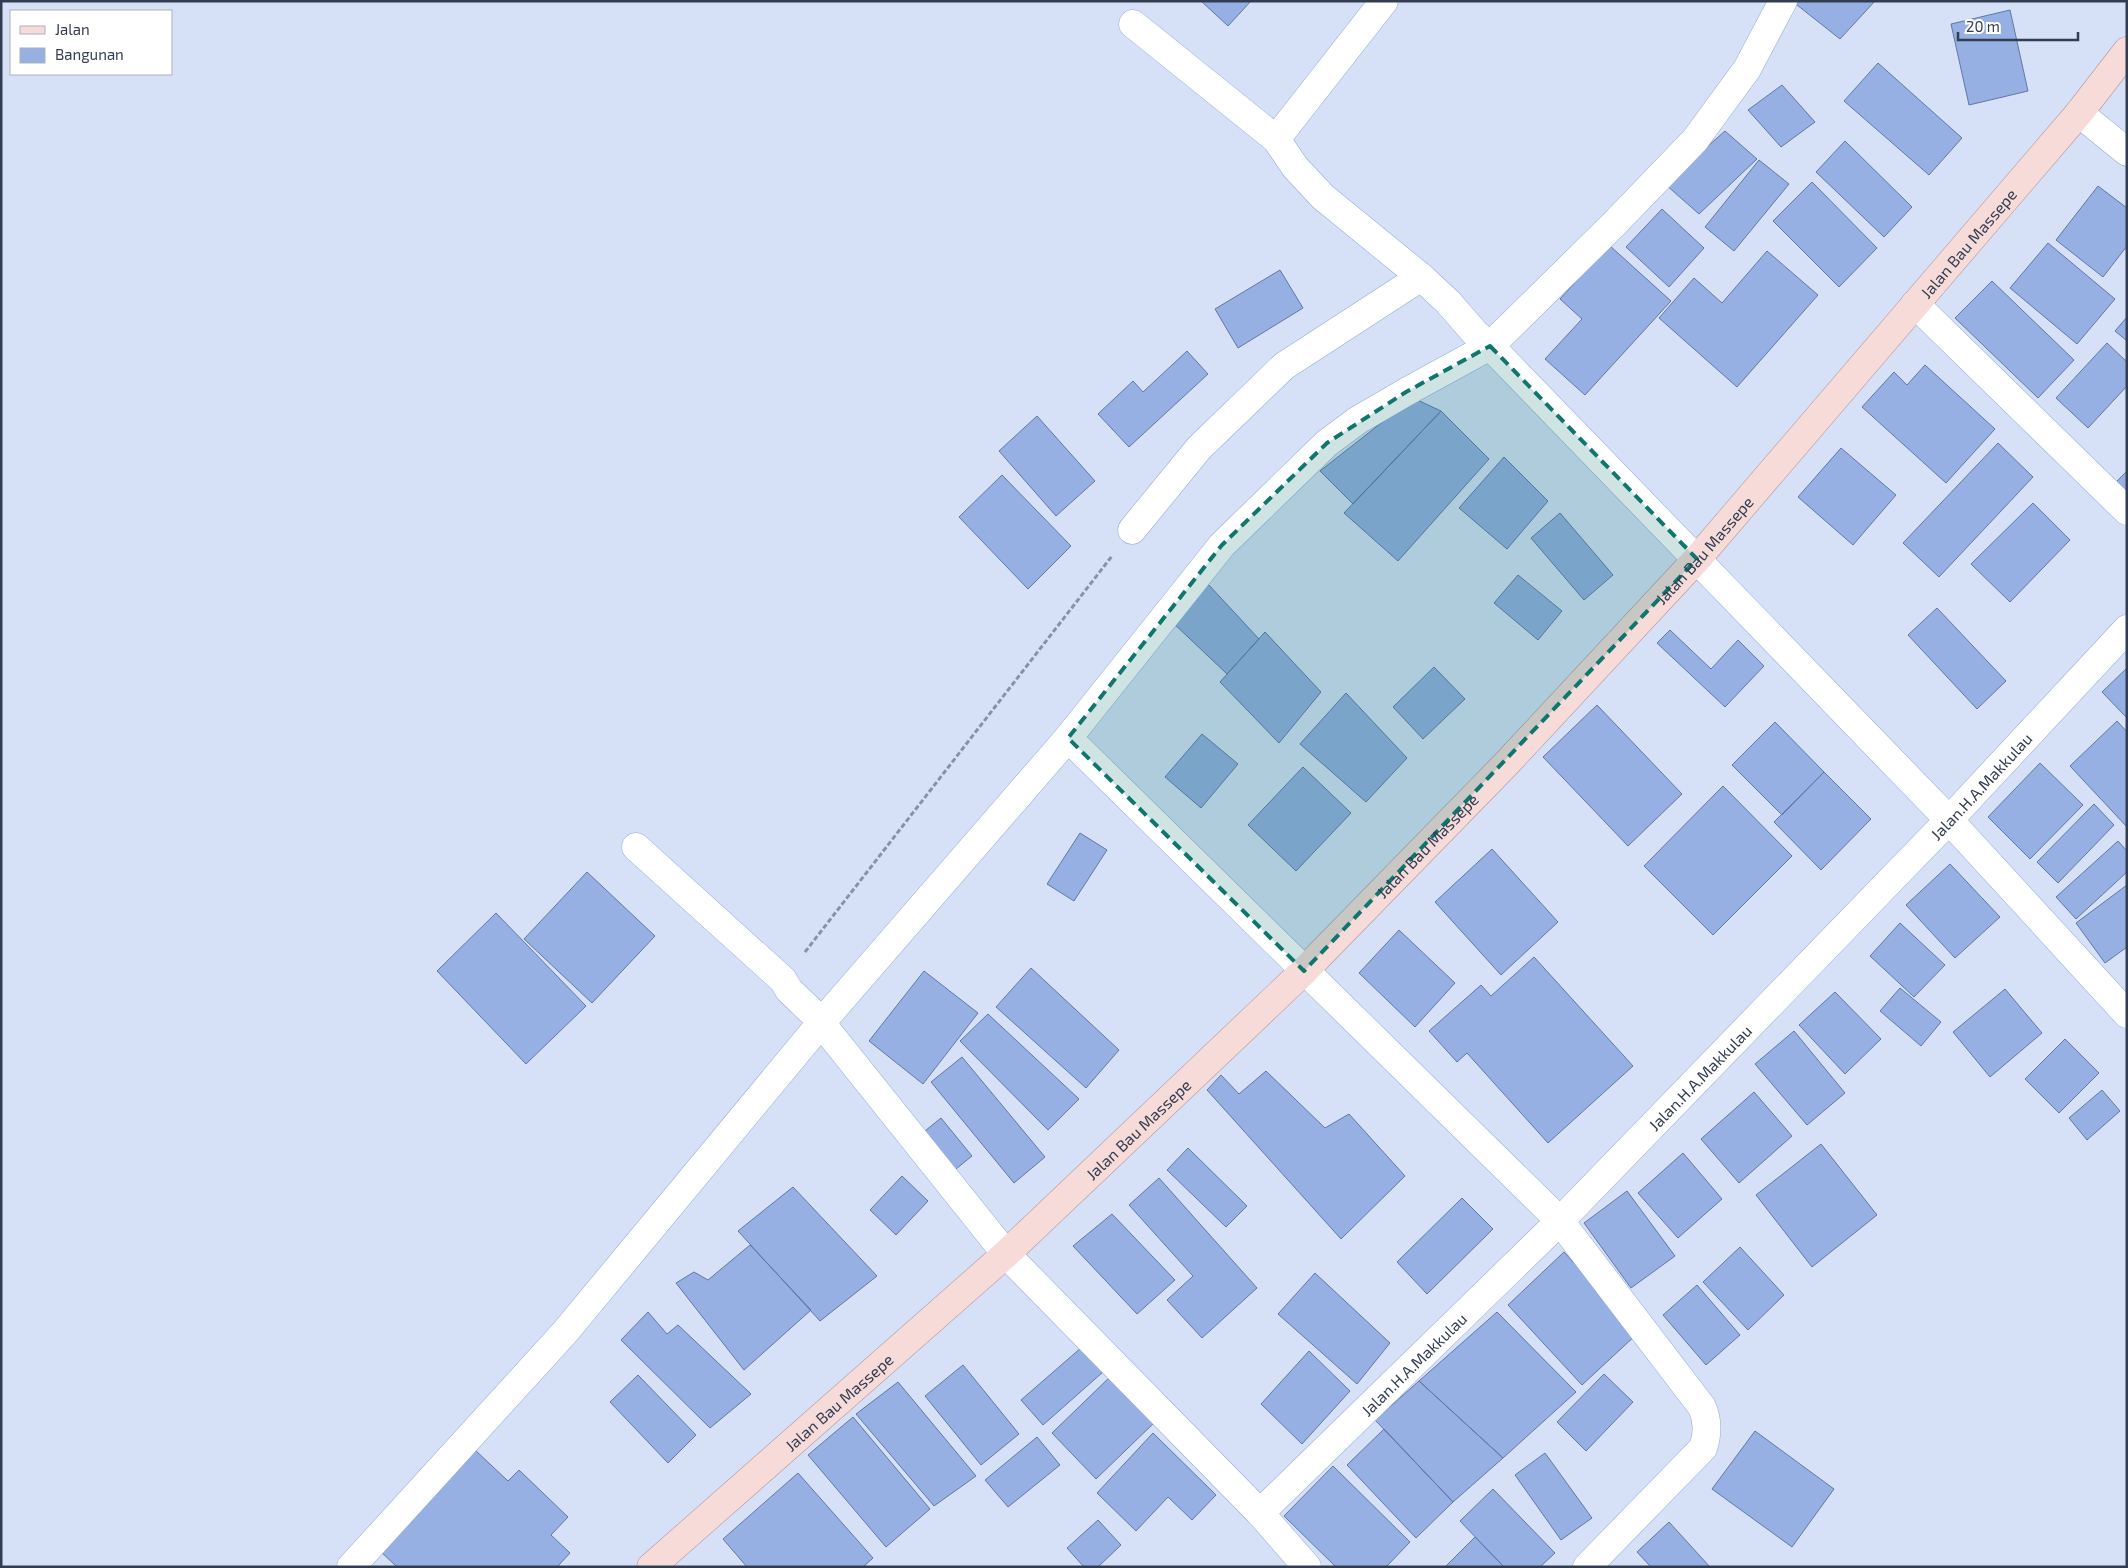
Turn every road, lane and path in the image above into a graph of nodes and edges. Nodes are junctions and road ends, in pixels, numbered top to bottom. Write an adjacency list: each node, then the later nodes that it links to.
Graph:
1 (1384, 1): 6 (street)
2 (1783, 1): 10 (street)
3 (1134, 24): 6 (street)
4 (2127, 51): 5 (main road, Jalan Bau Massepe)
5 (2079, 113): 7 (street); 9 (main road, Jalan Bau Massepe)
6 (1276, 139): 8 (street)
7 (2127, 152)
8 (1421, 277): 10 (street); 12 (street)
9 (1915, 304): 11 (street); 13 (main road, Jalan Bau Massepe)
10 (1483, 339): 13 (street); 15 (street)
11 (2127, 511)
12 (1132, 530): 19 (path)
13 (1697, 558): 16 (street); 18 (main road, Jalan Bau Massepe)
14 (2127, 629): 16 (street, Jalan.H.A.Makkulau)
15 (1068, 738): 18 (street); 21 (street)
16 (1949, 820): 20 (street); 22 (street, Jalan.H.A.Makkulau)
17 (636, 848): 19 (street)
18 (1304, 971): 22 (street); 23 (main road, Jalan Bau Massepe)
19 (786, 985): 21 (street)
20 (2127, 1014)
21 (817, 1018): 23 (street); 25 (street)
22 (1560, 1221): 24 (street, Jalan.H.A.Makkulau); 28 (street)
23 (1006, 1254): 24 (street); 26 (main road, Jalan Bau Massepe)
24 (1260, 1513): 27 (street)
25 (351, 1567)
26 (651, 1567)
27 (1307, 1567)
28 (1587, 1567)

